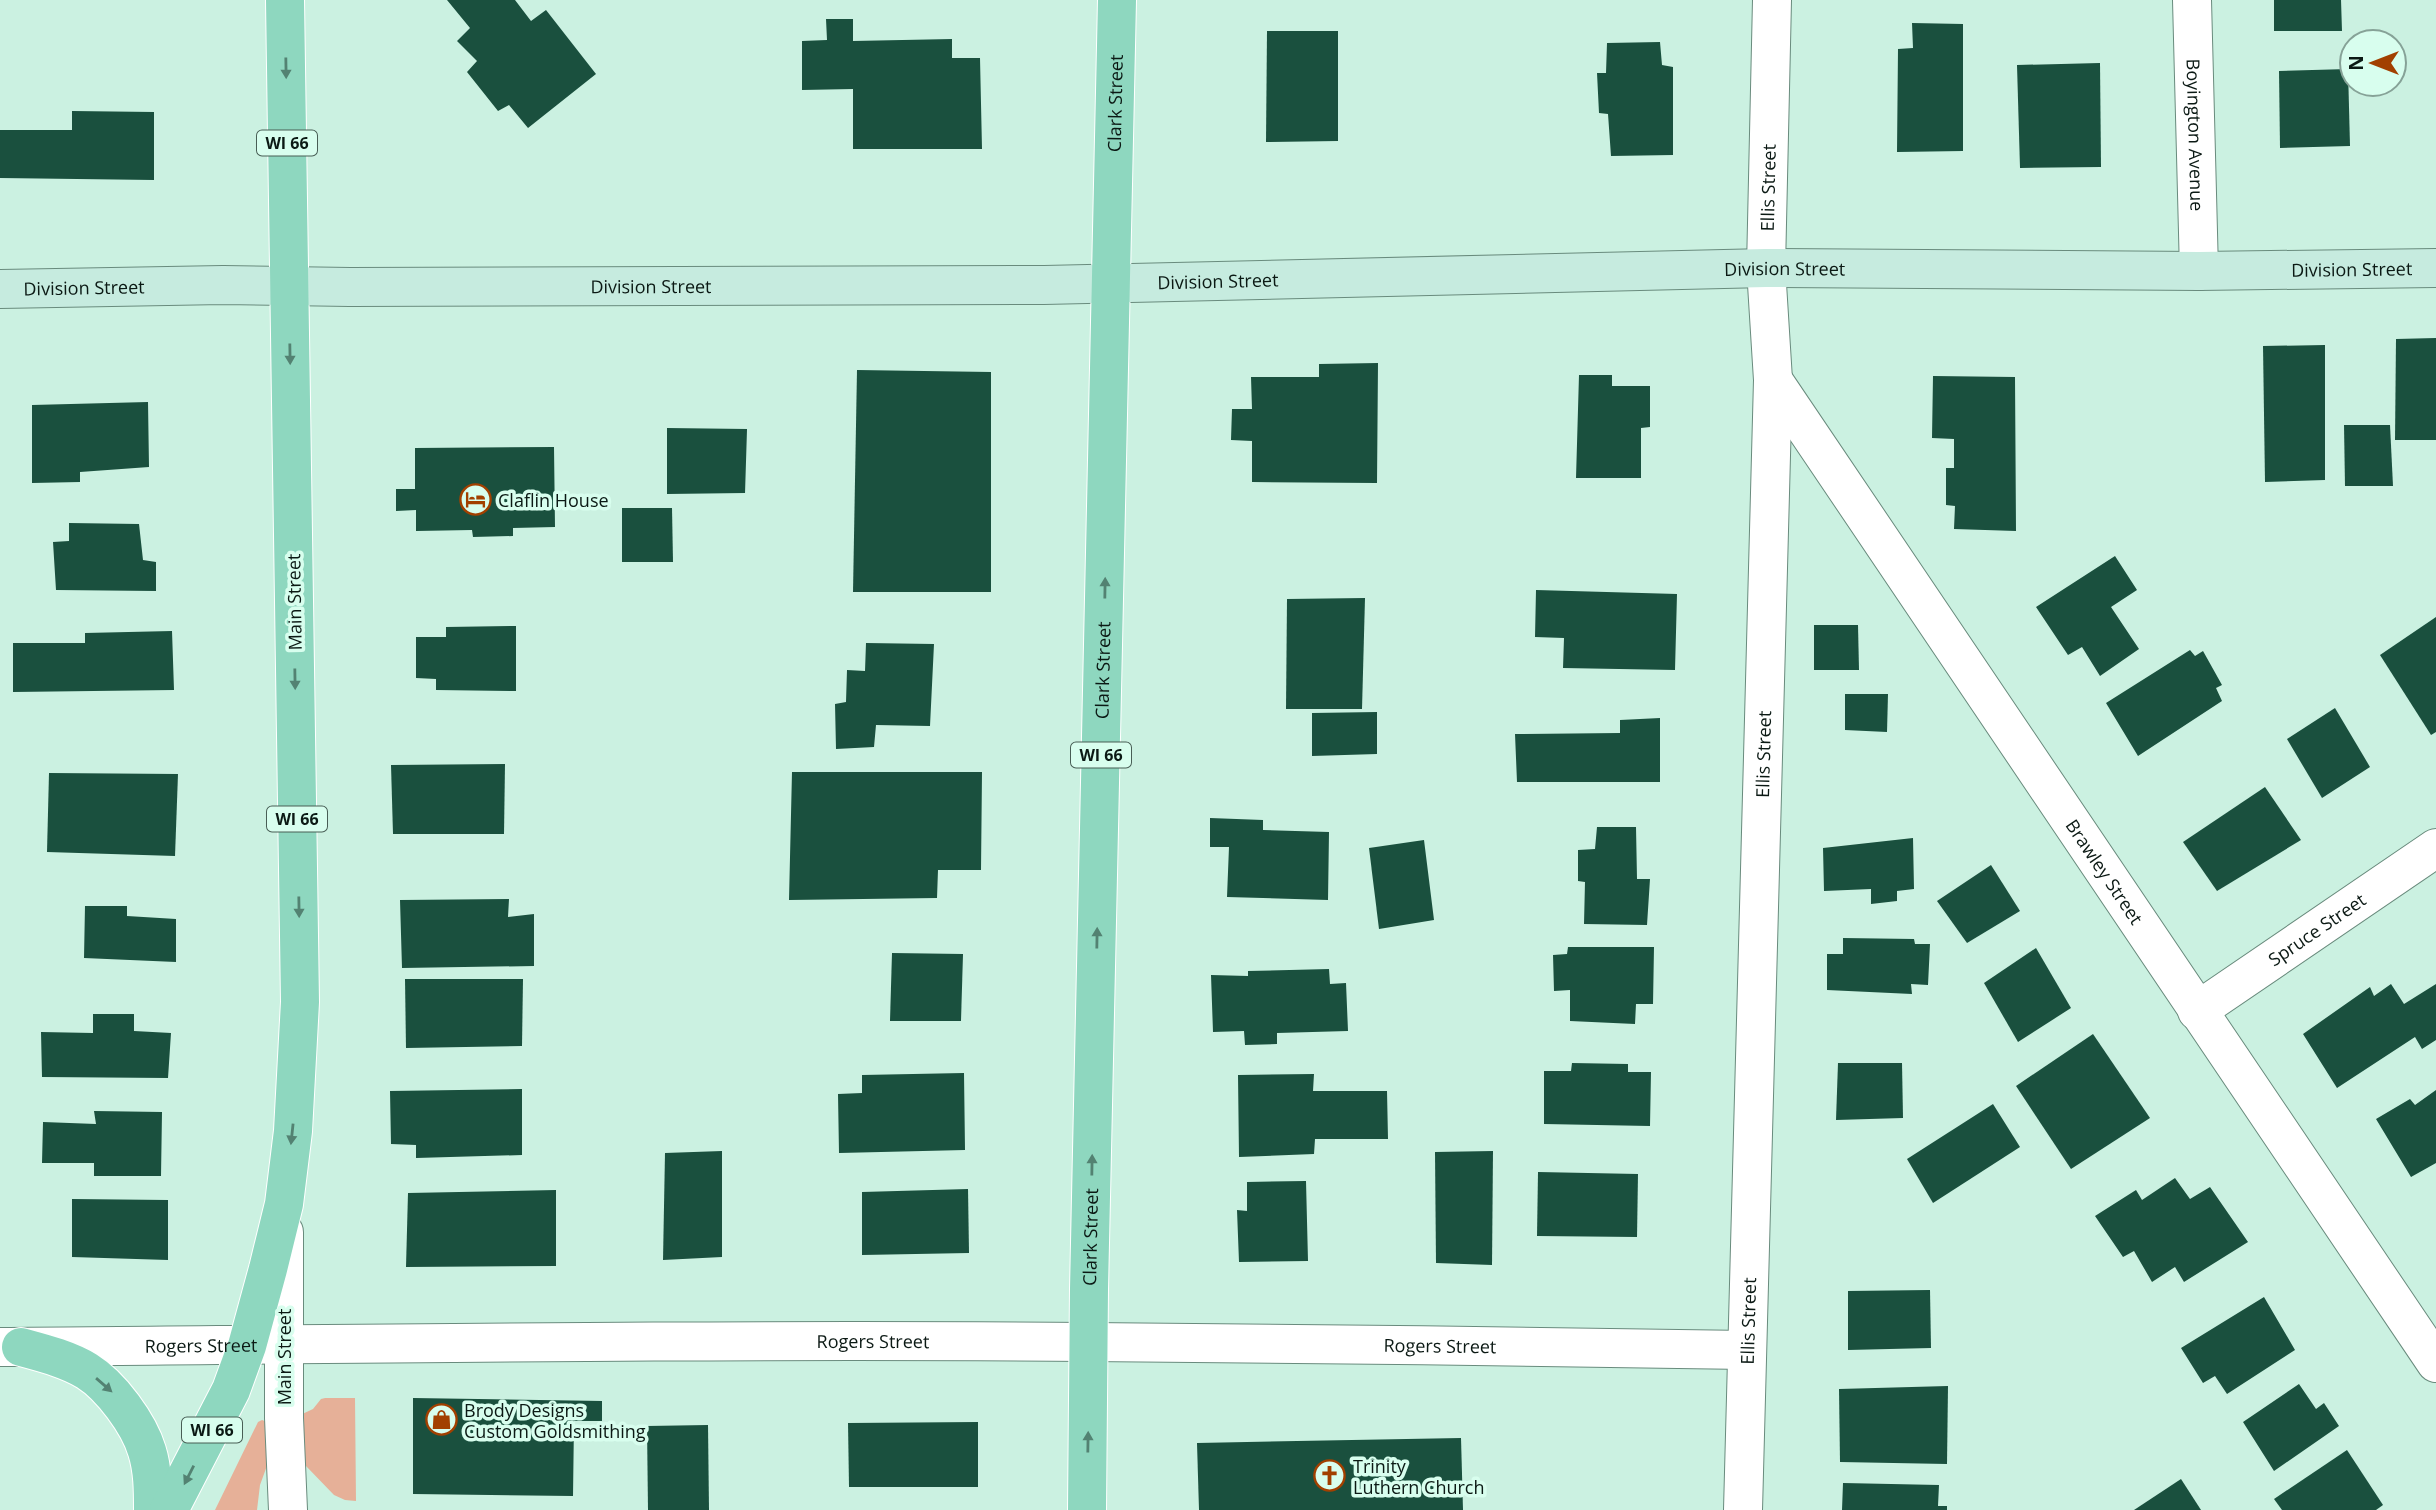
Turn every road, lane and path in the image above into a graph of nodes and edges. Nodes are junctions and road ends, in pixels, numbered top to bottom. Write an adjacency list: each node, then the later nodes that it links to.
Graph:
1 (285, 0): 9 (main road, Main Street / WI 66, one-way to 9)
2 (1117, 0): 8 (main road, Clark Street / WI 66)
3 (1772, 0): 5 (street, Ellis Street)
4 (2192, 0): 7 (street, Boyington Avenue)
5 (1766, 268): 7 (main road, Division Street); 8 (main road, Division Street); 11 (street, Ellis Street)
6 (2436, 268): 7 (main road, Division Street)
7 (2199, 271)
8 (1113, 282): 9 (main road, Division Street); 14 (main road, Clark Street / WI 66, one-way to 8)
9 (288, 286): 10 (main road, Division Street); 15 (main road, Main Street / WI 66, one-way to 15)
10 (0, 289)
11 (1773, 380): 13 (street, Brawley Street); 17 (street, Ellis Street)
12 (2436, 848): 13 (street, Spruce Street)
13 (2197, 1012): 18 (street, Brawley Street)
14 (1089, 1342): 15 (street, Rogers Street); 17 (street, Rogers Street); 22 (main road, Clark Street / WI 66, one-way to 14)
15 (265, 1345): 16 (street, Rogers Street); 20 (main road, WI 66, one-way to 20); 21 (street, Main Street)
16 (11, 1347): 19 (main road, one-way to 19)
17 (1747, 1350): 23 (street, Ellis Street)
18 (2436, 1363)
19 (153, 1510)
20 (169, 1510)
21 (288, 1510)
22 (1087, 1510)
23 (1743, 1510)

